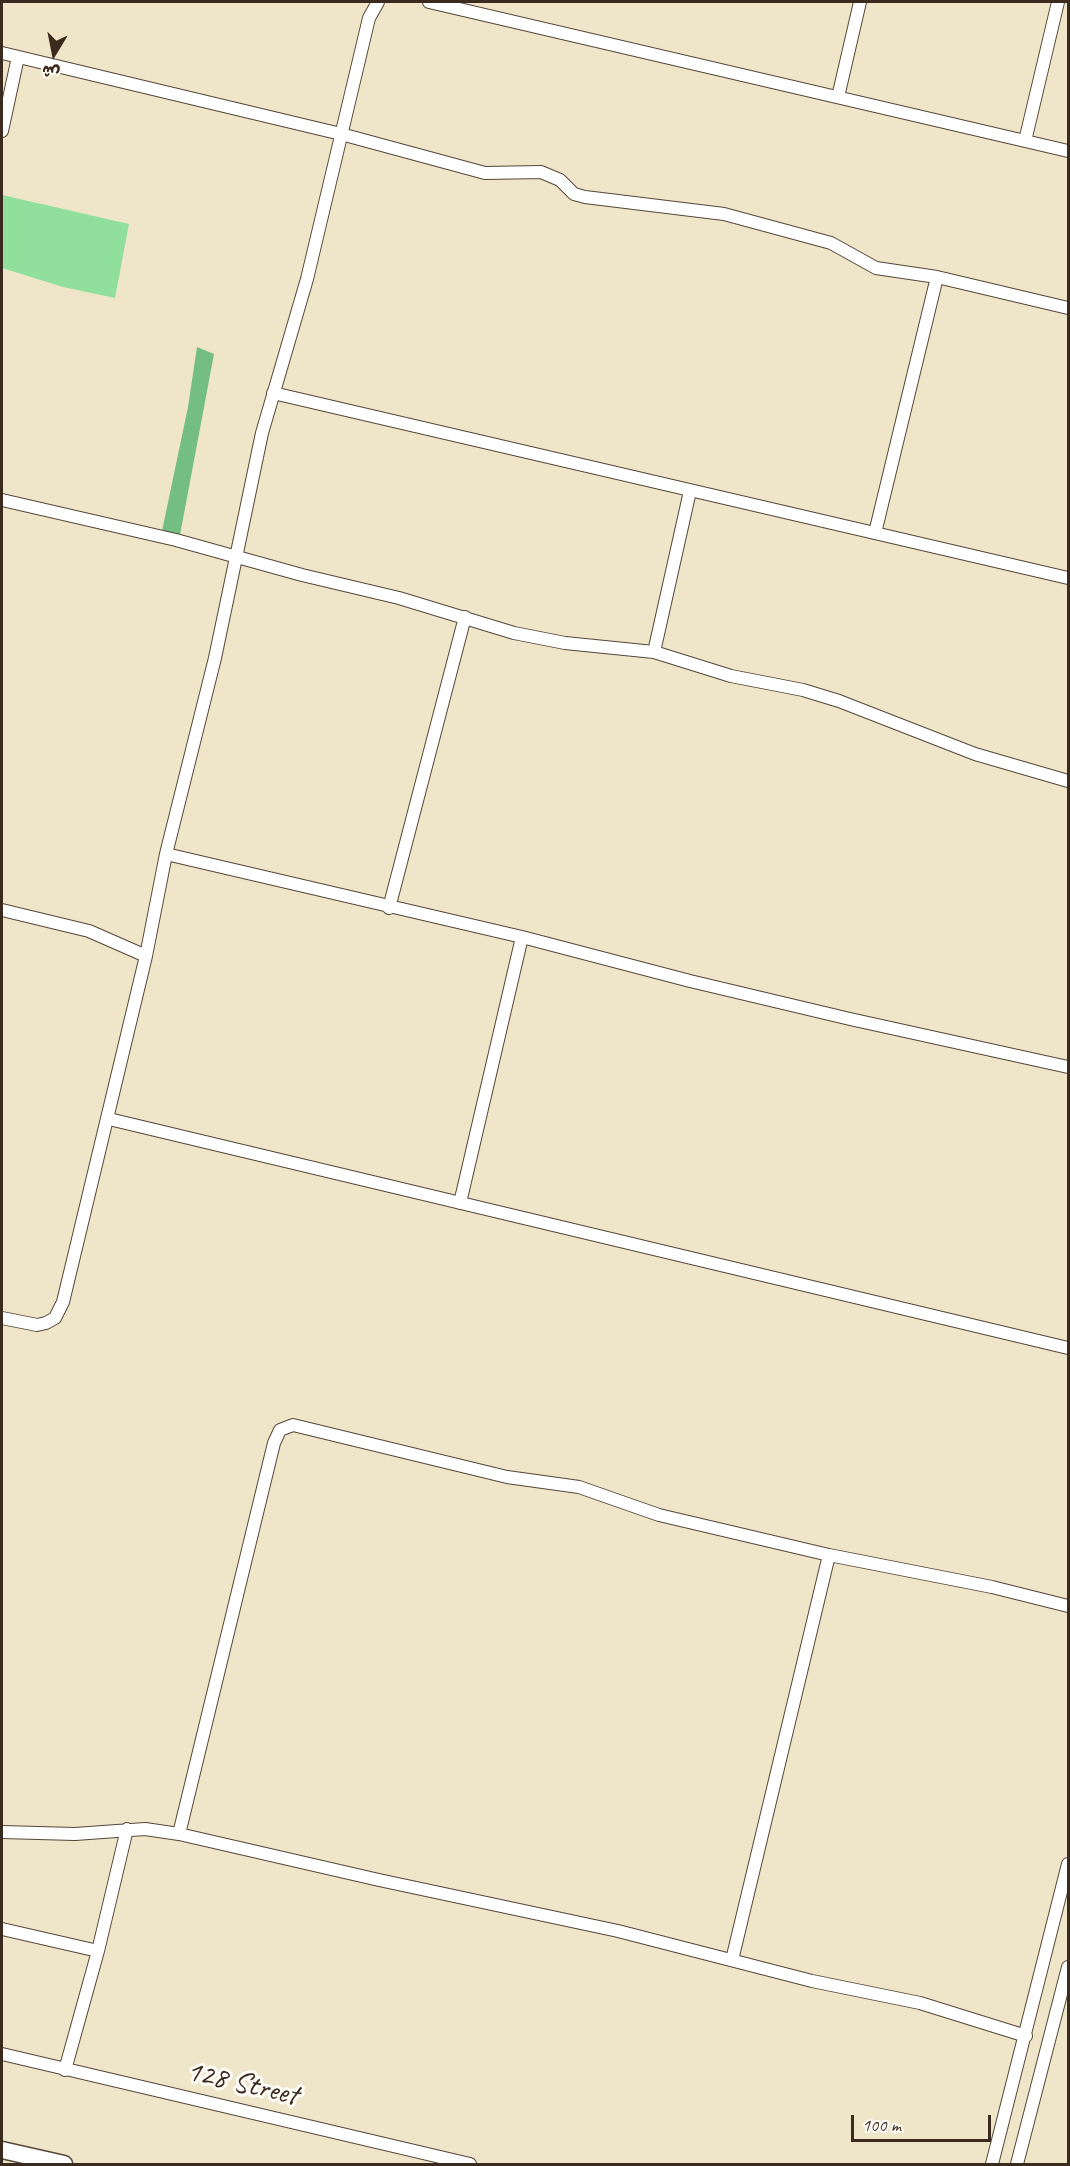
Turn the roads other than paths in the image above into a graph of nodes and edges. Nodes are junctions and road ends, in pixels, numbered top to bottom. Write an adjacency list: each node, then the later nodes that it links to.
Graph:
1 (378, 2): 9 (street)
2 (429, 2): 7 (street)
3 (860, 2): 7 (street)
4 (1058, 2): 10 (street)
5 (2, 53): 6 (street)
6 (18, 57): 8 (street); 9 (street)
7 (837, 97): 10 (street)
8 (2, 131)
9 (341, 134): 12 (street); 14 (street)
10 (1025, 141): 11 (street)
11 (1068, 151)
12 (936, 277): 13 (street); 17 (street)
13 (1068, 308)
14 (273, 393): 15 (street); 18 (street)
15 (690, 491): 17 (street); 21 (street)
16 (2, 500): 18 (street)
17 (875, 534): 19 (street)
18 (236, 556): 20 (street); 23 (street)
19 (1068, 578)
20 (465, 617): 21 (street); 24 (street)
21 (654, 652): 22 (street)
22 (1068, 781)
23 (166, 854): 24 (street); 27 (street)
24 (389, 908): 26 (street)
25 (2, 910): 27 (street)
26 (522, 937): 28 (street); 30 (street)
27 (146, 956): 29 (street)
28 (1068, 1067)
29 (109, 1119): 30 (street); 31 (street)
30 (460, 1203): 32 (street)
31 (2, 1318)
32 (1068, 1348)
33 (829, 1555): 34 (street); 37 (street); 41 (street)
34 (1068, 1606)
35 (128, 1829): 36 (street); 37 (street); 40 (street)
36 (2, 1832)
37 (179, 1834): 41 (street)
38 (1068, 1864): 44 (street)
39 (2, 1929): 40 (street)
40 (98, 1951): 46 (street)
41 (732, 1960): 44 (street)
42 (1068, 1967): 43 (street)
43 (1067, 1981): 51 (street)
44 (1026, 2036): 50 (street)
45 (2, 2054): 46 (street, 128 Street)
46 (65, 2070): 49 (street, 128 Street)
47 (2, 2150): 48 (highway)
48 (64, 2164)
49 (470, 2164)
50 (992, 2164)
51 (1017, 2164)

